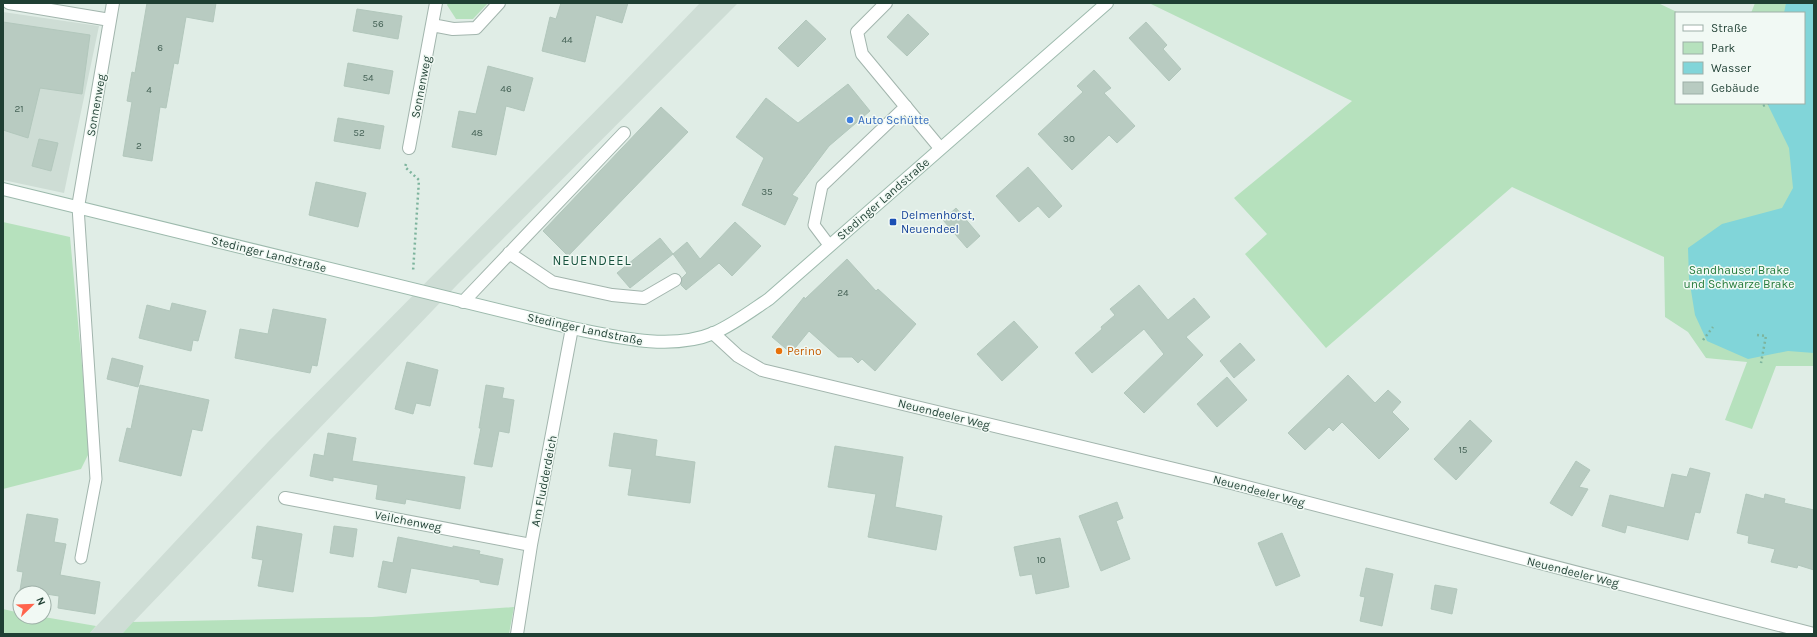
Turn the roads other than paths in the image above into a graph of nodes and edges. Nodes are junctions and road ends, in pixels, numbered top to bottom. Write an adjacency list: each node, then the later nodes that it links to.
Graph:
1 (9, 3): 7 (street)
2 (113, 3): 7 (street, Sonnenweg)
3 (436, 3): 8 (street, Sonnenweg)
4 (499, 3): 8 (street)
5 (886, 3): 9 (street)
6 (1107, 3): 12 (street, Stedinger Landstraße)
7 (110, 20): 14 (street, Sonnenweg)
8 (432, 26): 11 (street, Sonnenweg)
9 (906, 106): 12 (street); 15 (lane)
10 (624, 133): 16 (street)
11 (409, 148)
12 (940, 148): 15 (street, Stedinger Landstraße)
13 (3, 189): 14 (street, Stedinger Landstraße)
14 (78, 208): 18 (street, Stedinger Landstraße); 23 (lane)
15 (829, 245): 20 (street, Stedinger Landstraße)
16 (509, 253): 17 (street); 18 (street)
17 (675, 280)
18 (463, 302): 19 (street, Stedinger Landstraße)
19 (572, 328): 20 (street, Stedinger Landstraße); 22 (street, Am Fludderdeich)
20 (714, 333): 25 (street, Neuendeeler Weg)
21 (285, 498): 22 (street, Veilchenweg)
22 (532, 545): 24 (street, Am Fludderdeich)
23 (81, 558)
24 (517, 634)
25 (1814, 634)

